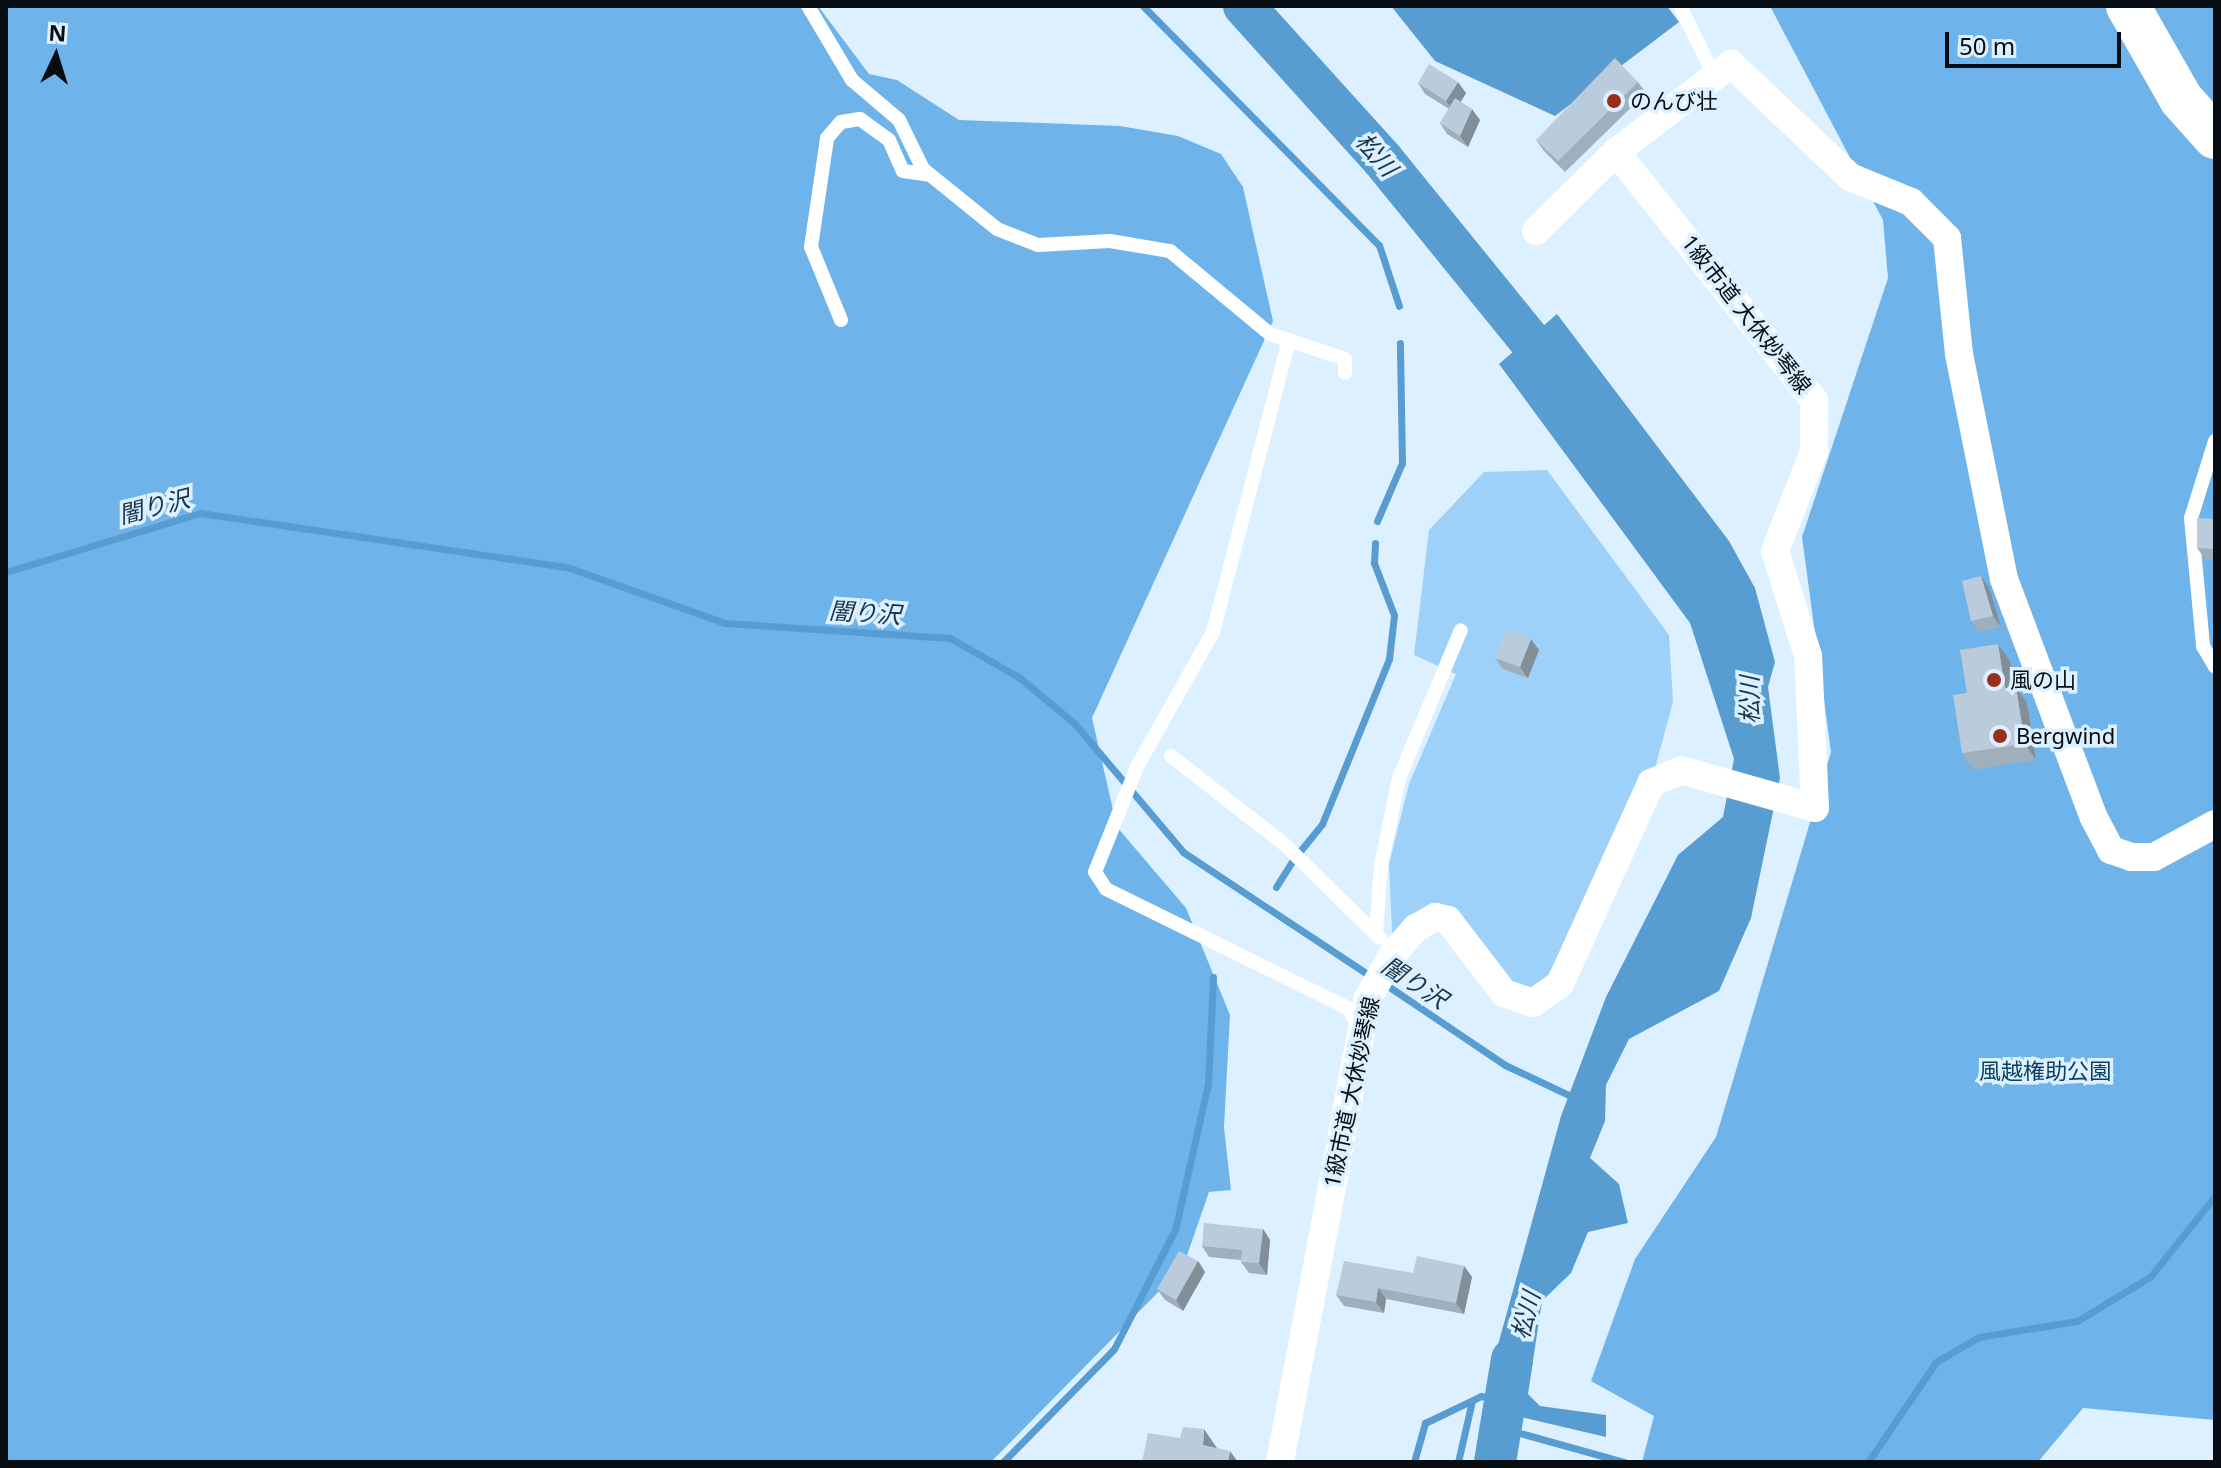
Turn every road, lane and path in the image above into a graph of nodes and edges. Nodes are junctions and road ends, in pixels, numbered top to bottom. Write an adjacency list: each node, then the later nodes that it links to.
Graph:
1 (808, 6): 7 (lane)
2 (1680, 6): 4 (lane)
3 (2128, 6): 5 (main road)
4 (1715, 77): 6 (street); 16 (street)
5 (2215, 137)
6 (1616, 152): 8 (street); 17 (street, 1級市道 大休妙琴線)
7 (930, 175): 9 (lane); 10 (lane)
8 (1536, 231)
9 (841, 320)
10 (1288, 344): 11 (lane); 18 (lane)
11 (1345, 373)
12 (2215, 441): 14 (lane)
13 (1461, 630): 17 (lane)
14 (2215, 667)
15 (1171, 756): 17 (lane)
16 (2215, 824)
17 (1384, 953): 18 (street, 1級市道 大休妙琴線)
18 (1361, 1031): 19 (street, 1級市道 大休妙琴線)
19 (1280, 1462)

